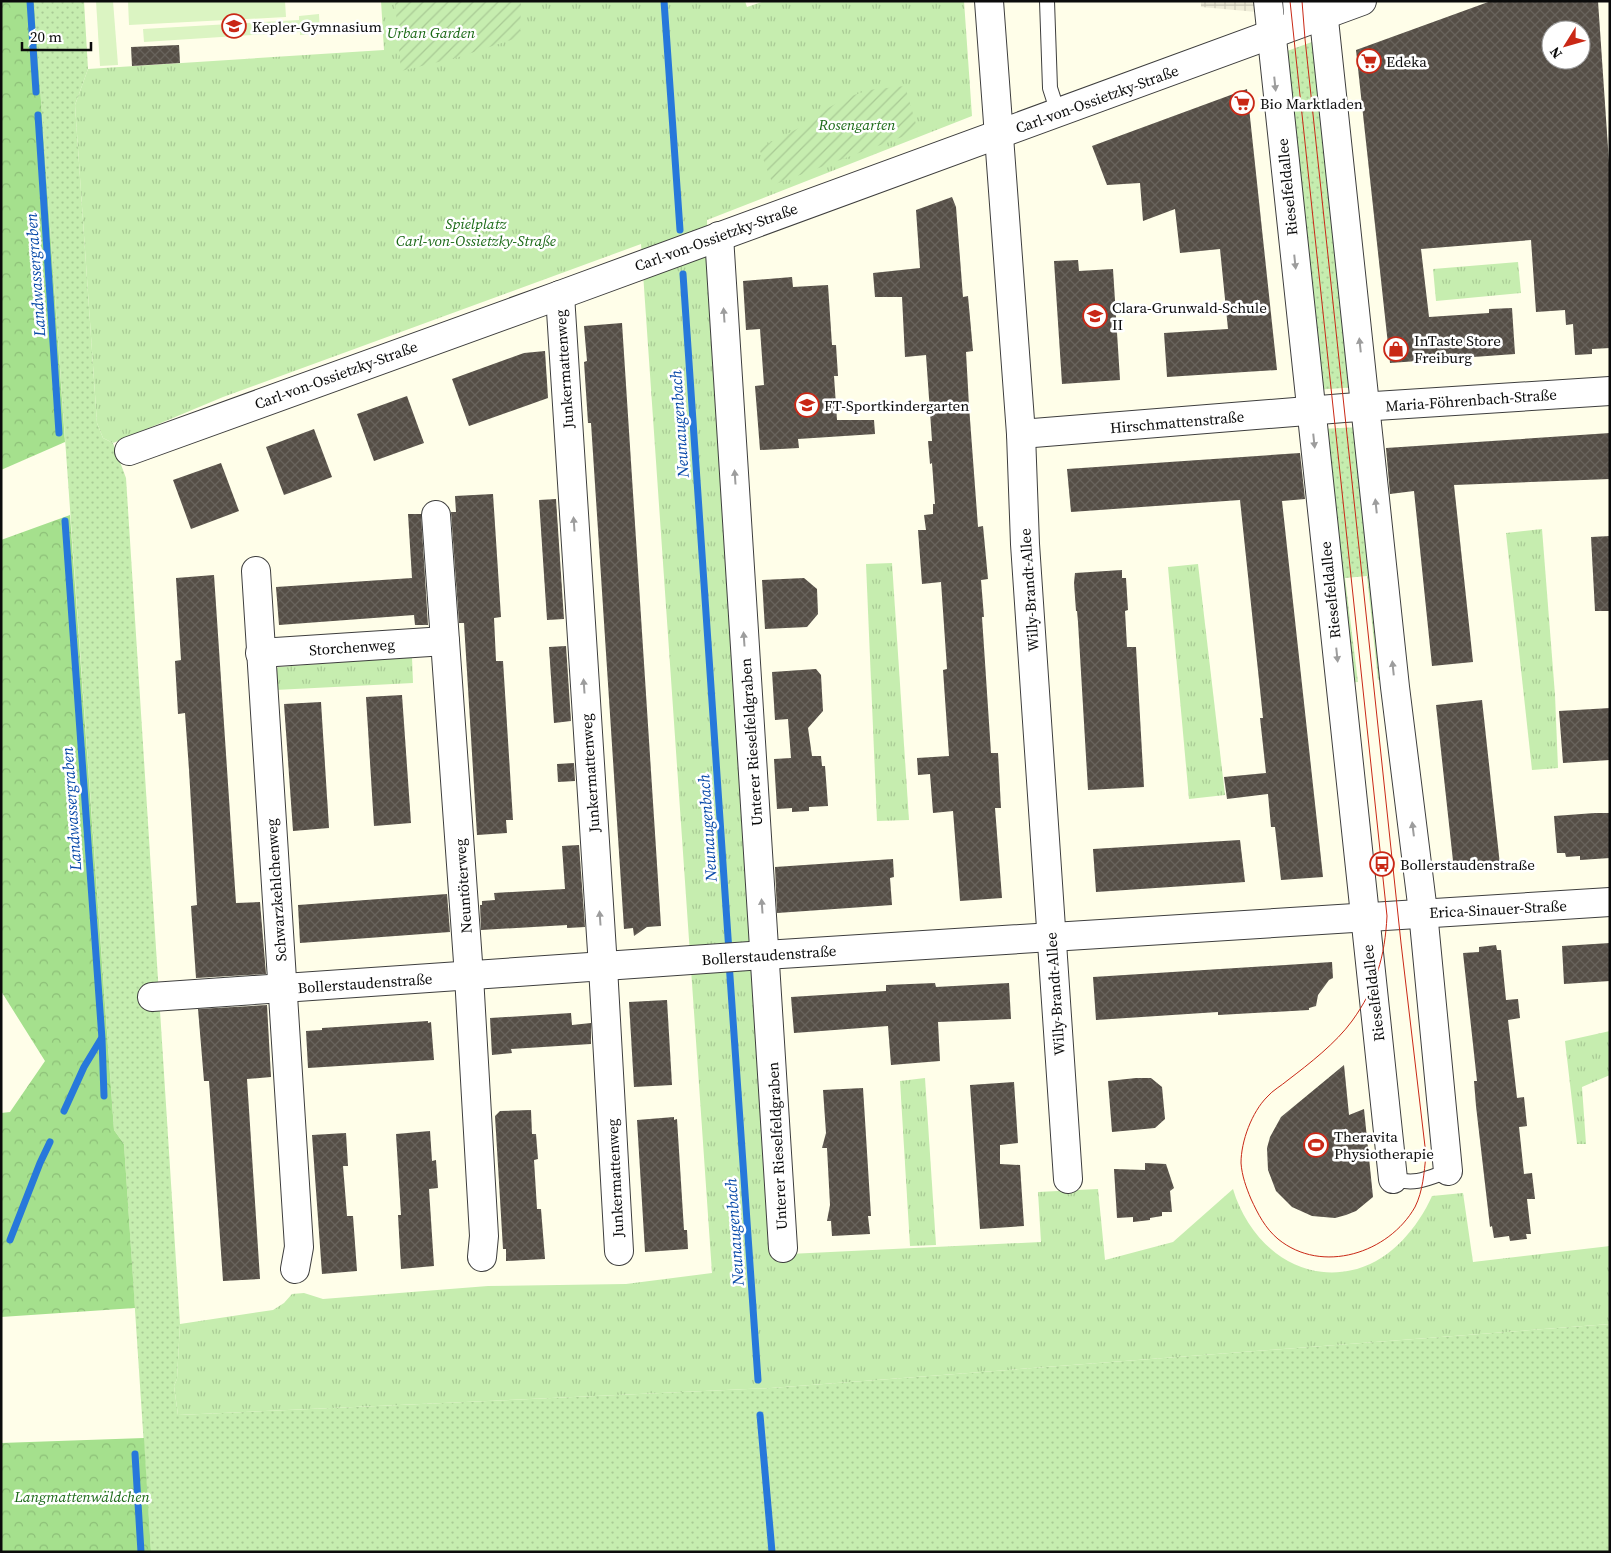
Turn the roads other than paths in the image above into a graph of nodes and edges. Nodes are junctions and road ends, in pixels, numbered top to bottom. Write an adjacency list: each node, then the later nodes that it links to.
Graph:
1 (990, 1): 7 (street, Willy-Brandt-Allee)
2 (1046, 1): 6 (lane)
3 (1268, 1): 5 (street, Rieselfeldallee)
4 (1362, 1): 5 (street, Carl-von-Ossietzky-Straße)
5 (1301, 15): 6 (street, Carl-von-Ossietzky-Straße); 11 (street, Rieselfeldallee, one-way to 5); 12 (street, Rieselfeldallee, one-way to 12)
6 (1058, 113): 7 (street, Carl-von-Ossietzky-Straße)
7 (998, 135): 8 (street, Carl-von-Ossietzky-Straße); 13 (street, Willy-Brandt-Allee)
8 (708, 240): 9 (street, Carl-von-Ossietzky-Straße); 23 (street, Unterer Rieselfeldgraben, one-way to 8)
9 (560, 295): 14 (street, Carl-von-Ossietzky-Straße); 24 (street, Junkermattenweg, one-way to 9)
10 (1610, 391): 11 (street, Maria-Föhrenbach-Straße)
11 (1366, 406): 12 (street, Maria-Föhrenbach-Straße); 20 (street, Rieselfeldallee, one-way to 11)
12 (1322, 410): 13 (street, Hirschmattenstraße); 21 (street, Rieselfeldallee, one-way to 21)
13 (1021, 434): 22 (street, Willy-Brandt-Allee)
14 (129, 451)
15 (436, 515): 17 (street, Neuntöterweg)
16 (256, 571): 18 (street, Schwarzkehlchenweg)
17 (445, 641): 18 (street, Storchenweg); 25 (street, Neuntöterweg)
18 (260, 653): 26 (street, Schwarzkehlchenweg)
19 (1610, 902): 20 (street, Erica-Sinauer-Straße)
20 (1423, 912): 21 (street, Erica-Sinauer-Straße); 28 (street, Rieselfeldallee)
21 (1375, 917): 22 (street, Bollerstaudenstraße); 30 (street, Rieselfeldallee)
22 (1051, 937): 23 (street, Bollerstaudenstraße); 29 (street, Willy-Brandt-Allee)
23 (754, 956): 24 (street, Bollerstaudenstraße); 31 (street, Unterer Rieselfeldgraben)
24 (603, 967): 25 (street, Bollerstaudenstraße); 32 (street, Junkermattenweg)
25 (469, 976): 26 (street, Bollerstaudenstraße); 33 (street, Neuntöterweg)
26 (283, 989): 27 (street, Bollerstaudenstraße); 34 (street, Schwarzkehlchenweg)
27 (152, 998)
28 (1448, 1171): 30 (lane)
29 (1068, 1179)
30 (1393, 1179)
31 (783, 1248)
32 (619, 1252)
33 (482, 1257)
34 (295, 1269)

